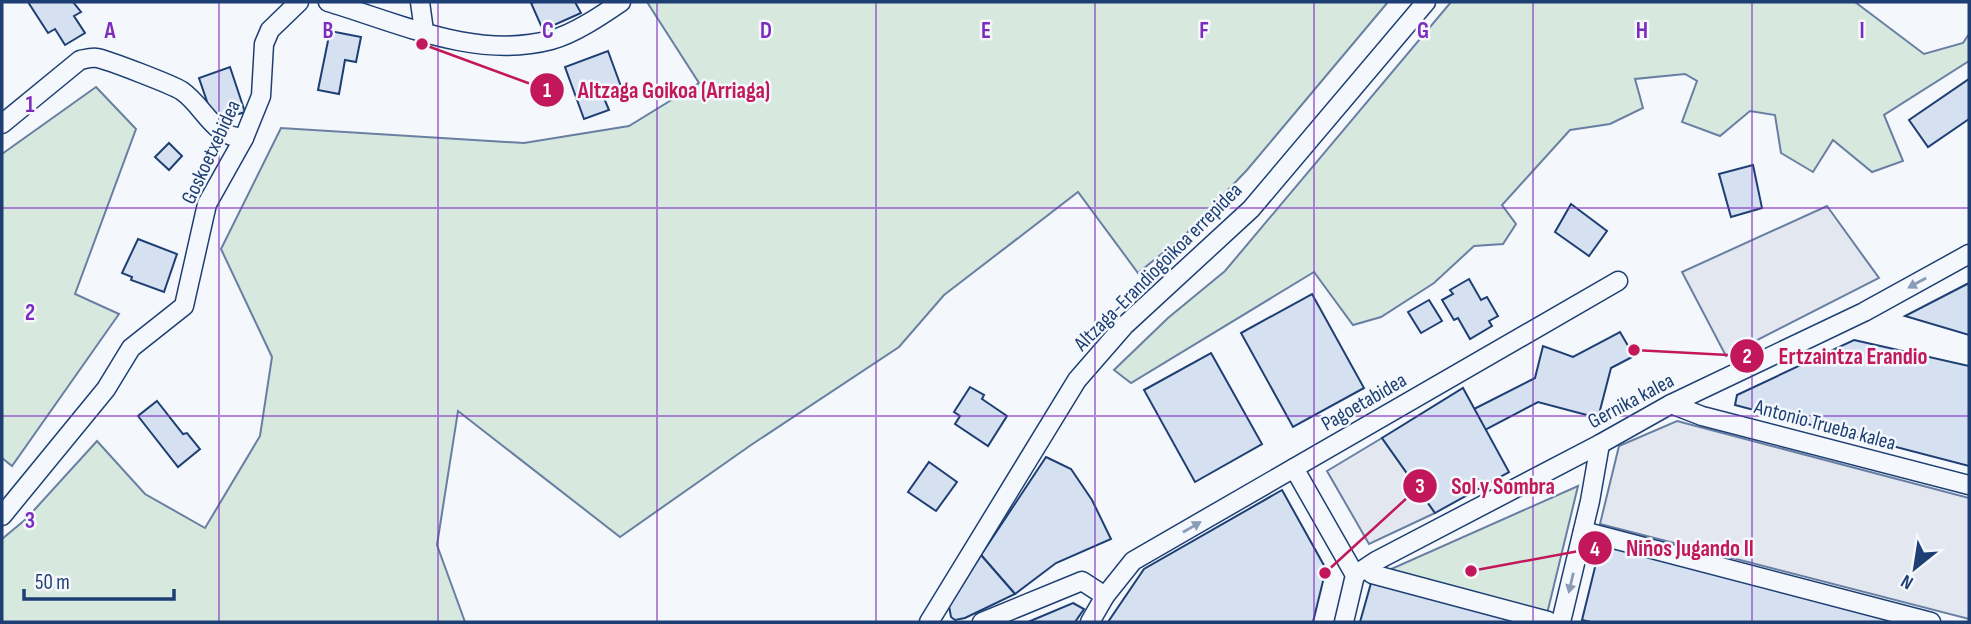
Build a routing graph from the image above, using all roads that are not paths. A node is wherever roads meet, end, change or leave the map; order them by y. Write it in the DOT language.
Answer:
graph roads {
  1 [pos="299,2"];
  2 [pos="328,2"];
  3 [pos="420,2"];
  4 [pos="621,2"];
  5 [pos="1426,2"];
  6 [pos="424,31"];
  7 [pos="2,124"];
  8 [pos="244,138"];
  9 [pos="1969,254"];
  10 [pos="1618,281"];
  11 [pos="1671,404"];
  12 [pos="1600,444"];
  13 [pos="1294,468"];
  14 [pos="1969,485"];
  15 [pos="2,516"];
  16 [pos="1583,531"];
  17 [pos="1364,574"];
  18 [pos="1105,596"];
  19 [pos="1561,621"];
  20 [pos="929,622"];
  21 [pos="982,622"];
  22 [pos="1090,622"];
  23 [pos="1344,622"];
  24 [pos="1931,622"];
  1 -- 8 [label="street, Goskoetxebidea"];
  2 -- 6 [label="street"];
  3 -- 6 [label="street"];
  4 -- 6 [label="street"];
  5 -- 20 [label="street, Altzaga-Erandiogoikoa errepidea"];
  7 -- 8 [label="street"];
  8 -- 15 [label="street, Goskoetxebidea"];
  9 -- 11 [label="street, Gernika kalea, one-way"];
  10 -- 13 [label="street, Pagoetabidea"];
  11 -- 12 [label="street, Gernika kalea"];
  11 -- 14 [label="street, Antonio Trueba kalea"];
  12 -- 16 [label="street"];
  12 -- 17 [label="street, Gernika kalea"];
  13 -- 17 [label="street"];
  18 -- 13 [label="street, Pagoetabidea, one-way"];
  16 -- 19 [label="street, one-way"];
  16 -- 24 [label="street"];
  17 -- 19 [label="street"];
  17 -- 23 [label="street"];
  18 -- 21 [label="street"];
  18 -- 22 [label="street"];
}
